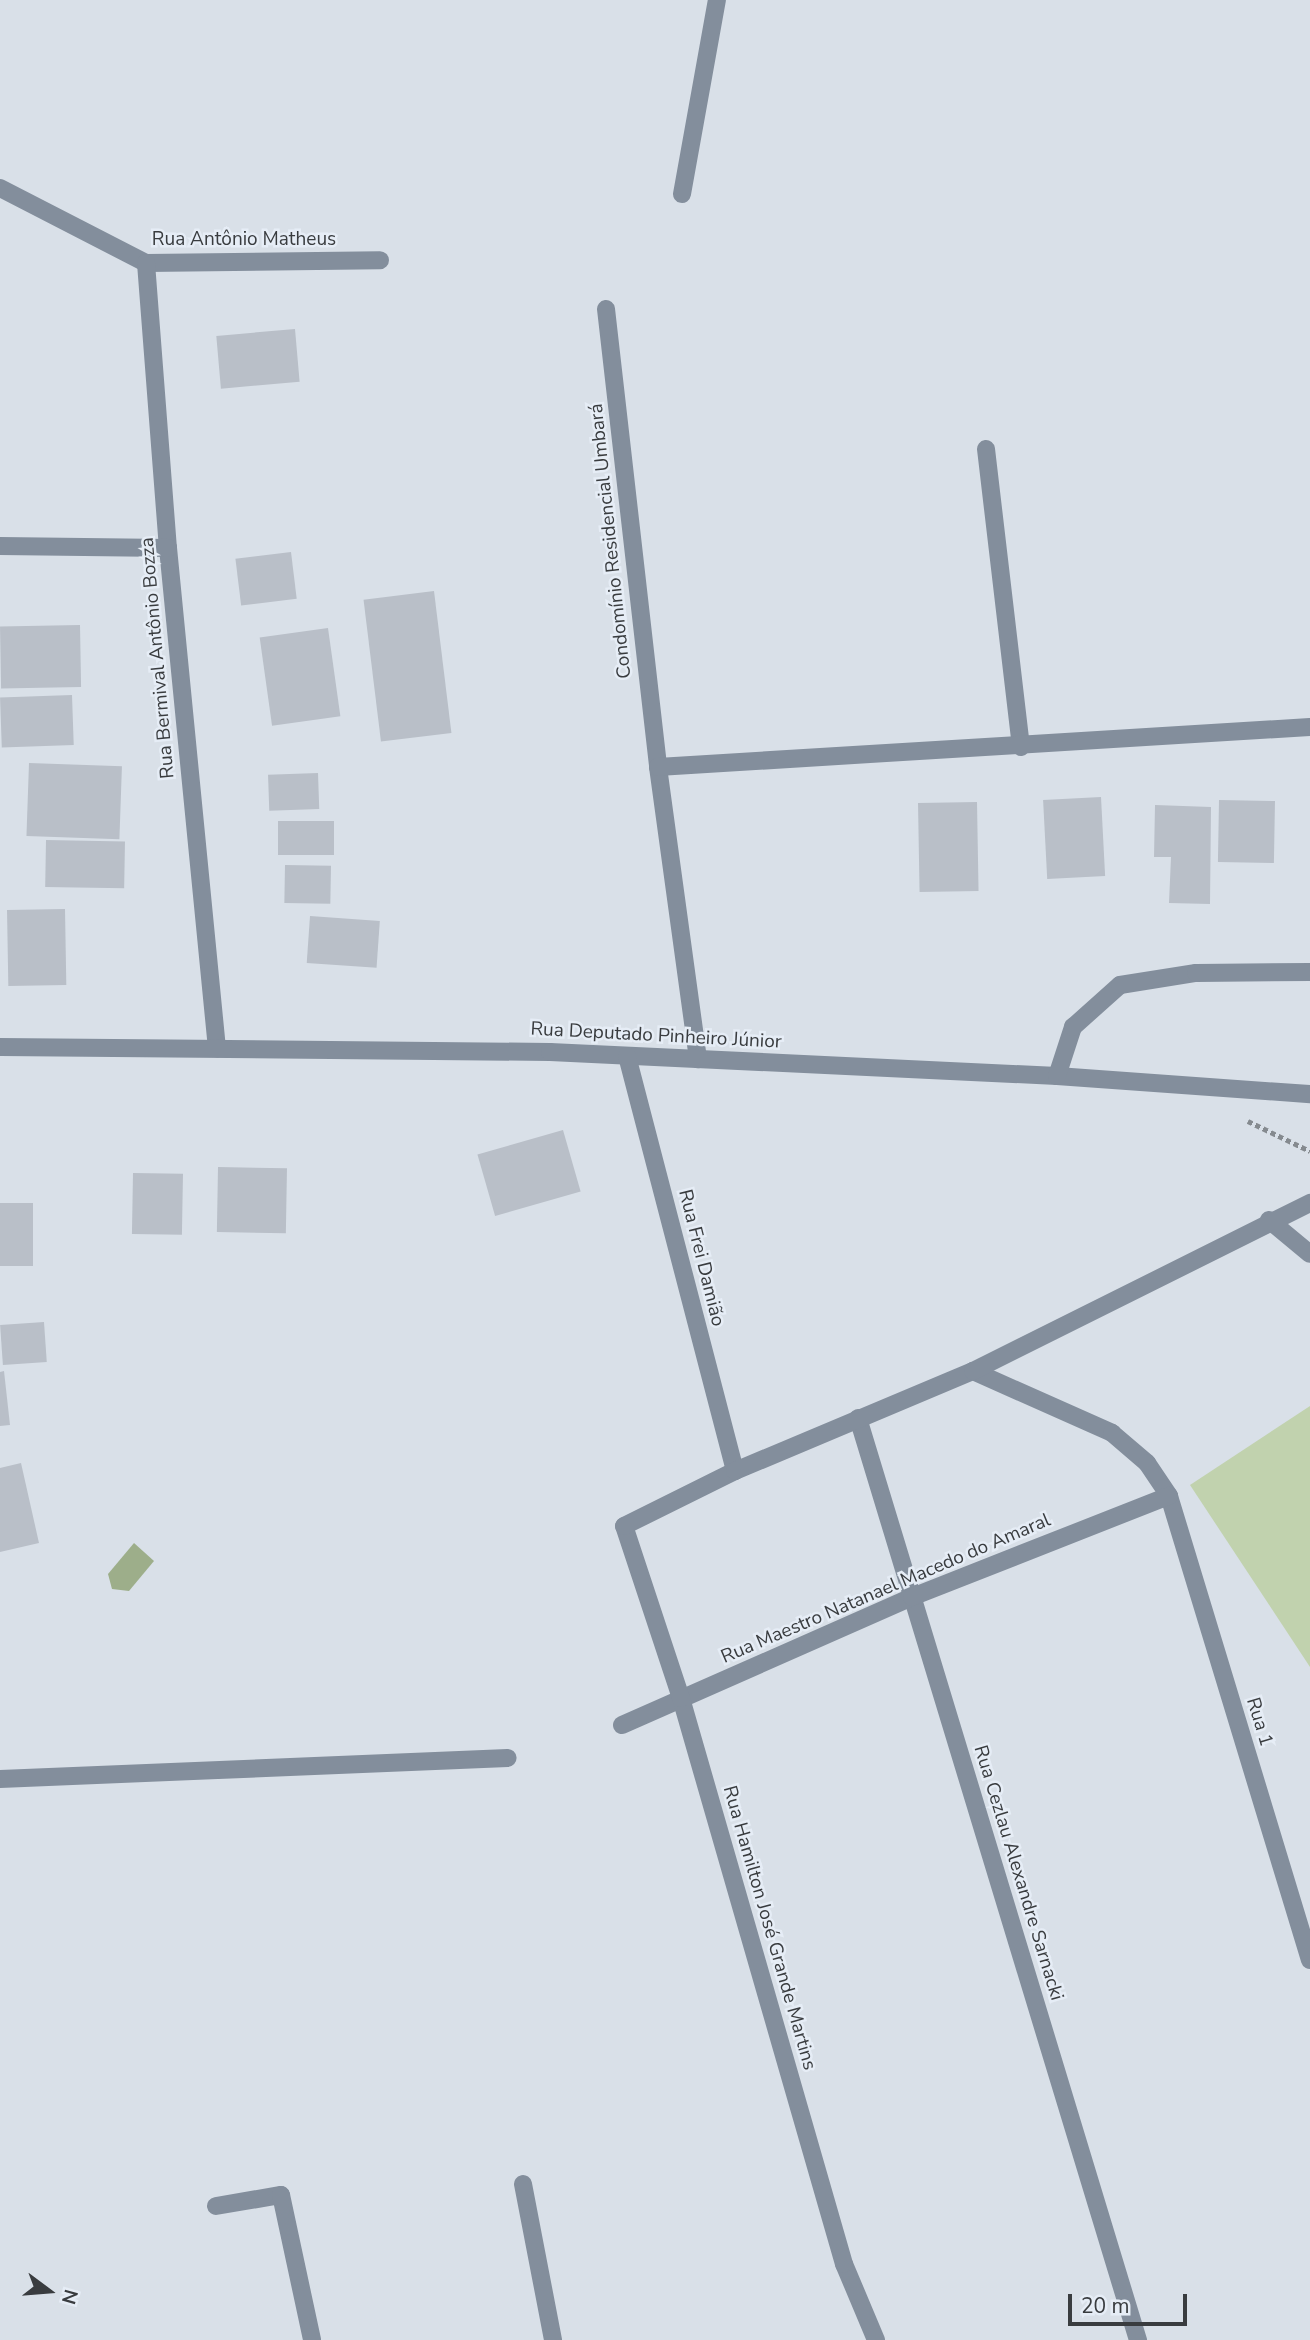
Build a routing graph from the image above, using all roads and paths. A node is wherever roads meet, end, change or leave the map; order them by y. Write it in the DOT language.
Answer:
graph roads {
  1 [pos="717,0"];
  2 [pos="0,188"];
  3 [pos="682,194"];
  4 [pos="380,260"];
  5 [pos="146,263"];
  6 [pos="606,309"];
  7 [pos="986,449"];
  8 [pos="0,546"];
  9 [pos="168,548"];
  10 [pos="1310,727"];
  11 [pos="1021,747"];
  12 [pos="658,767"];
  13 [pos="1310,972"];
  14 [pos="0,1047"];
  15 [pos="217,1049"];
  16 [pos="628,1056"];
  17 [pos="698,1059"];
  18 [pos="1057,1076"];
  19 [pos="1310,1094"];
  20 [pos="1310,1203"];
  21 [pos="1269,1220"];
  22 [pos="1310,1254"];
  23 [pos="973,1371"];
  24 [pos="858,1418"];
  25 [pos="735,1471"];
  26 [pos="1169,1496"];
  27 [pos="912,1597"];
  28 [pos="681,1699"];
  29 [pos="622,1725"];
  30 [pos="508,1758"];
  31 [pos="0,1779"];
  32 [pos="1310,1960"];
  33 [pos="523,2184"];
  34 [pos="216,2206"];
  35 [pos="312,2340"];
  36 [pos="553,2340"];
  37 [pos="876,2340"];
  38 [pos="1138,2340"];
  1 -- 3 [label="street"];
  2 -- 5 [label="street, Rua Antônio Matheus"];
  4 -- 5 [label="street, Rua Antônio Matheus"];
  5 -- 9 [label="street, Rua Bermival Antônio Bozza"];
  6 -- 12 [label="street, Condomínio Residencial Umbará"];
  7 -- 11 [label="street"];
  8 -- 9 [label="street"];
  9 -- 15 [label="street, Rua Bermival Antônio Bozza"];
  10 -- 11 [label="street"];
  11 -- 12 [label="street"];
  12 -- 17 [label="street, Condomínio Residencial Umbará"];
  13 -- 18 [label="street"];
  14 -- 15 [label="street, Rua Deputado Pinheiro Júnior"];
  15 -- 16 [label="street, Rua Deputado Pinheiro Júnior"];
  16 -- 17 [label="street, Rua Deputado Pinheiro Júnior"];
  16 -- 25 [label="street, Rua Frei Damião"];
  17 -- 18 [label="street, Rua Deputado Pinheiro Júnior"];
  18 -- 19 [label="street, Rua Deputado Pinheiro Júnior"];
  20 -- 21 [label="street"];
  21 -- 22 [label="street"];
  21 -- 23 [label="street"];
  23 -- 24 [label="street"];
  23 -- 26 [label="street, Rua 1"];
  24 -- 25 [label="street"];
  24 -- 27 [label="street, Rua Cezlau Alexandre Sarnacki"];
  25 -- 28 [label="street, Rua Hamilton José Grande Martins"];
  26 -- 27 [label="street, Rua Maestro Natanael Macedo do Amaral"];
  26 -- 32 [label="street, Rua 1"];
  27 -- 28 [label="street, Rua Maestro Natanael Macedo do Amaral"];
  27 -- 38 [label="street, Rua Cezlau Alexandre Sarnacki"];
  28 -- 29 [label="street, Rua Maestro Natanael Macedo do Amaral"];
  28 -- 37 [label="street, Rua Hamilton José Grande Martins"];
  30 -- 31 [label="street"];
  33 -- 36 [label="street"];
  34 -- 35 [label="street"];
}
